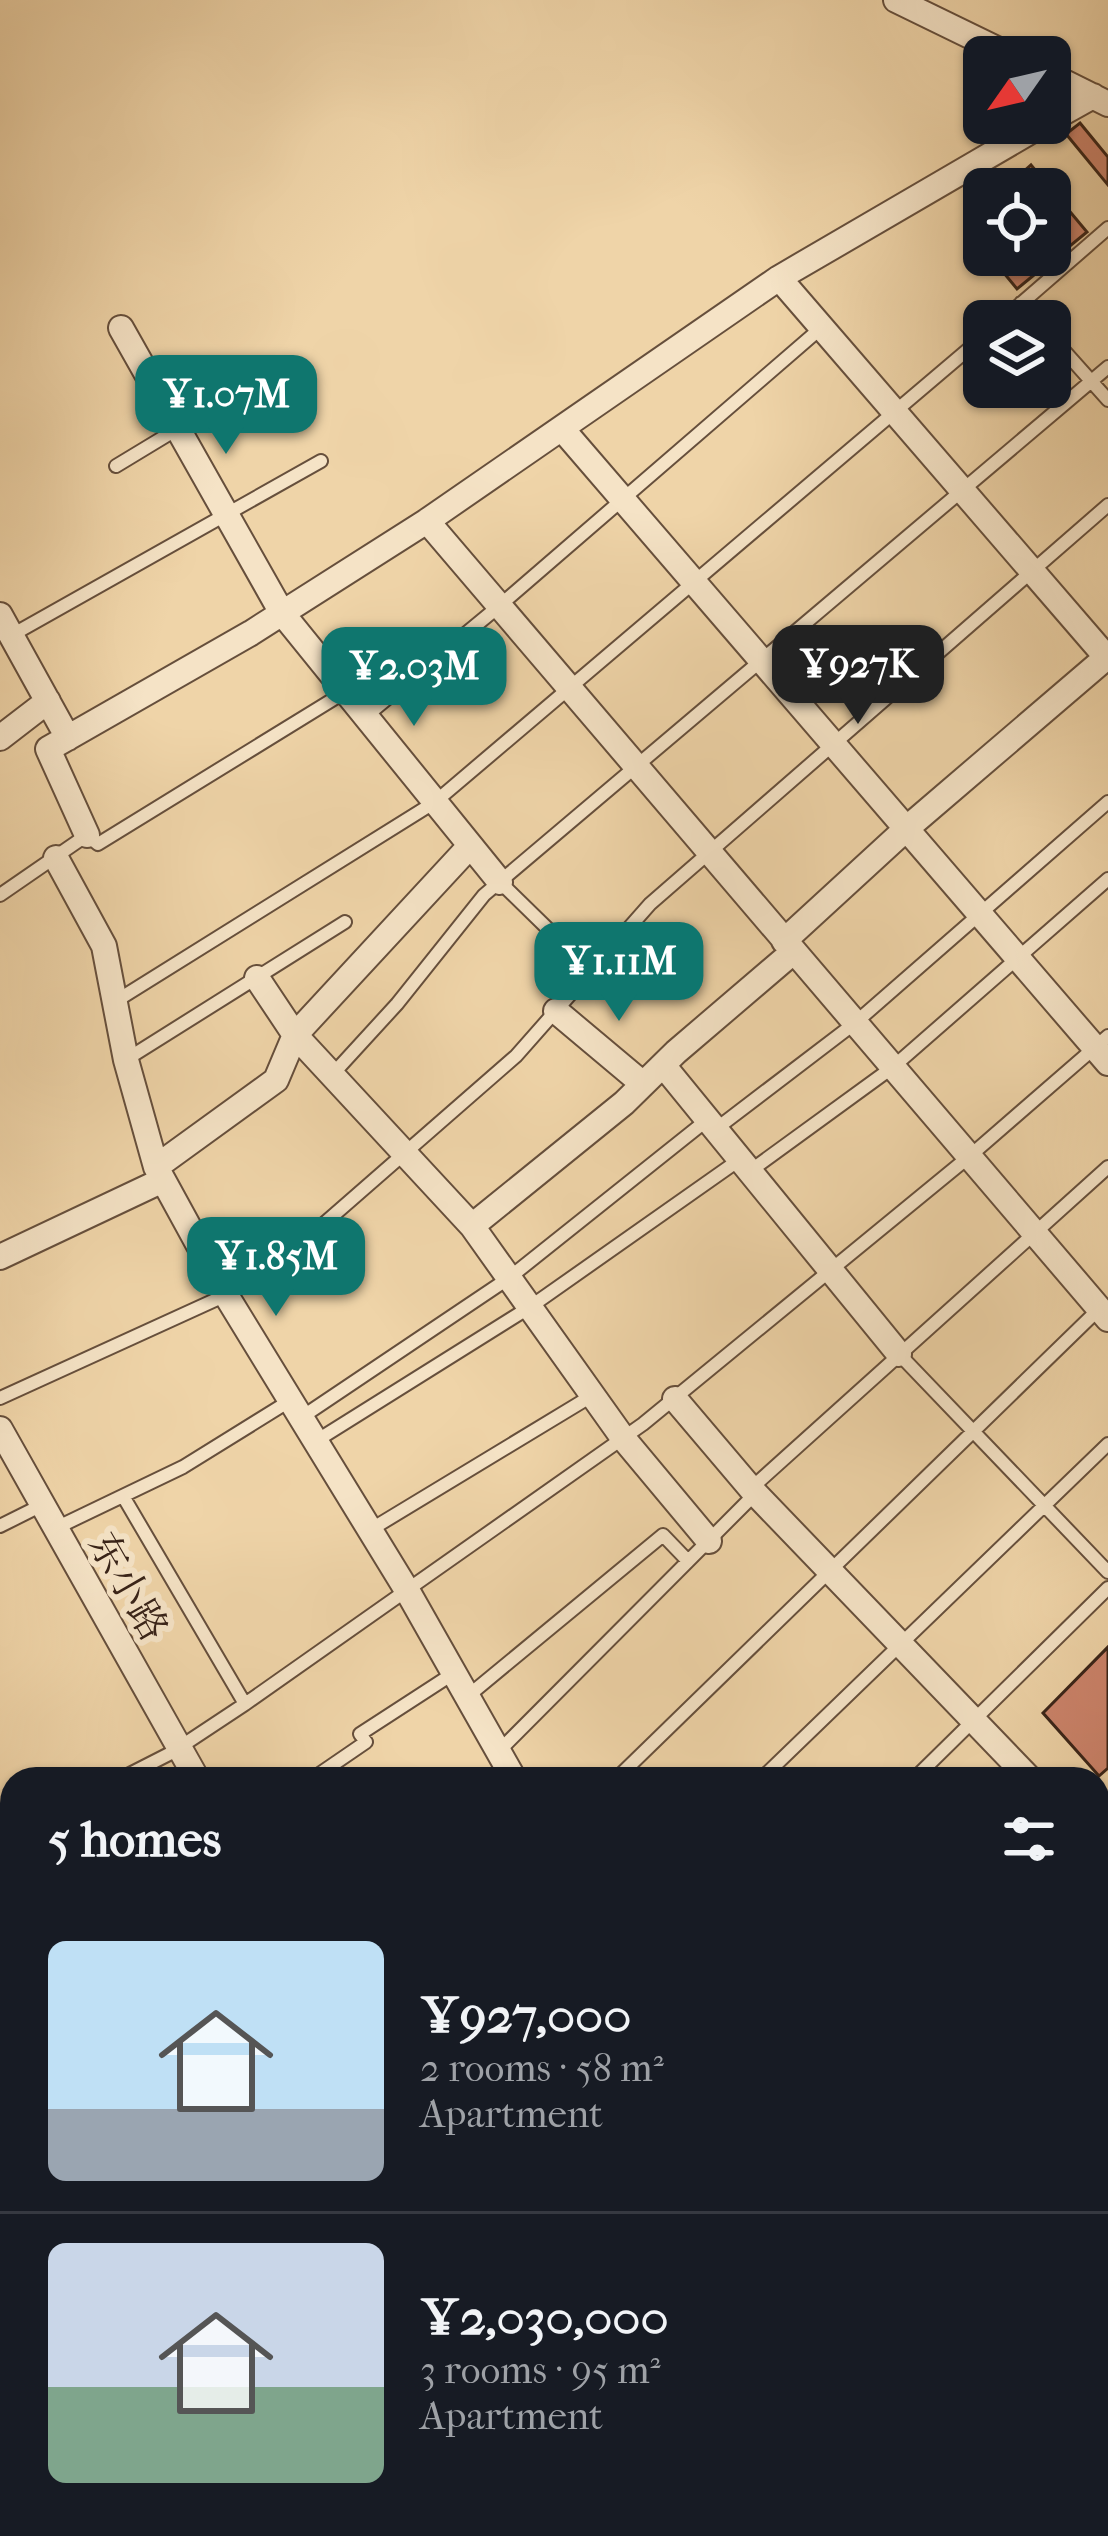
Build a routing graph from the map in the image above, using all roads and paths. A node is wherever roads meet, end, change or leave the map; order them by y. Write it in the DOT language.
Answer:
graph roads {
  1 [pos="896,0"];
  2 [pos="969,36"];
  3 [pos="1071,86"];
  4 [pos="1100,100"];
  5 [pos="1071,112"];
  6 [pos="1009,144"];
  7 [pos="1108,228"];
  8 [pos="778,278"];
  9 [pos="1025,300"];
  10 [pos="821,327"];
  11 [pos="121,328"];
  12 [pos="963,354"];
  13 [pos="1071,359"];
  14 [pos="1108,367"];
  15 [pos="268,374"];
  16 [pos="1091,381"];
  17 [pos="1108,400"];
  18 [pos="895,412"];
  19 [pos="176,430"];
  20 [pos="563,430"];
  21 [pos="321,461"];
  22 [pos="116,466"];
  23 [pos="962,491"];
  24 [pos="622,499"];
  25 [pos="1108,505"];
  26 [pos="225,515"];
  27 [pos="427,521"];
  28 [pos="1032,571"];
  29 [pos="693,581"];
  30 [pos="498,607"];
  31 [pos="282,613"];
  32 [pos="6,625"];
  33 [pos="1108,657"];
  34 [pos="763,662"];
  35 [pos="568,688"];
  36 [pos="345,692"];
  37 [pos="48,701"];
  38 [pos="365,716"];
  39 [pos="0,738"];
  40 [pos="68,738"];
  41 [pos="832,742"];
  42 [pos="637,769"];
  43 [pos="435,802"];
  44 [pos="1108,802"];
  45 [pos="906,829"];
  46 [pos="87,835"];
  47 [pos="470,846"];
  48 [pos="708,853"];
  49 [pos="56,858"];
  50 [pos="1108,879"];
  51 [pos="500,882"];
  52 [pos="0,895"];
  53 [pos="980,914"];
  54 [pos="345,922"];
  55 [pos="788,947"];
  56 [pos="1018,958"];
  57 [pos="591,971"];
  58 [pos="256,978"];
  59 [pos="115,1002"];
  60 [pos="556,1011"];
  61 [pos="855,1023"];
  62 [pos="295,1035"];
  63 [pos="1104,1049"];
  64 [pos="125,1060"];
  65 [pos="663,1065"];
  66 [pos="893,1067"];
  67 [pos="332,1075"];
  68 [pos="643,1084"];
  69 [pos="711,1125"];
  70 [pos="407,1154"];
  71 [pos="971,1156"];
  72 [pos="744,1166"];
  73 [pos="1108,1167"];
  74 [pos="160,1173"];
  75 [pos="472,1226"];
  76 [pos="1035,1232"];
  77 [pos="0,1257"];
  78 [pos="830,1273"];
  79 [pos="508,1278"];
  80 [pos="226,1295"];
  81 [pos="530,1307"];
  82 [pos="1105,1310"];
  83 [pos="899,1354"];
  84 [pos="593,1395"];
  85 [pos="0,1398"];
  86 [pos="675,1399"];
  87 [pos="296,1409"];
  88 [pos="0,1429"];
  89 [pos="974,1432"];
  90 [pos="623,1438"];
  91 [pos="316,1441"];
  92 [pos="1108,1444"];
  93 [pos="0,1445"];
  94 [pos="753,1491"];
  95 [pos="123,1496"];
  96 [pos="1044,1506"];
  97 [pos="44,1519"];
  98 [pos="0,1526"];
  99 [pos="370,1530"];
  100 [pos="709,1541"];
  101 [pos="688,1561"];
  102 [pos="830,1571"];
  103 [pos="1108,1572"];
  104 [pos="1108,1588"];
  105 [pos="408,1592"];
  106 [pos="900,1645"];
  107 [pos="454,1673"];
  108 [pos="467,1697"];
  109 [pos="245,1704"];
  110 [pos="974,1722"];
  111 [pos="175,1750"];
  112 [pos="498,1752"];
  113 [pos="143,1767"];
  114 [pos="181,1767"];
  115 [pos="187,1767"];
  116 [pos="330,1767"];
  117 [pos="507,1767"];
  118 [pos="628,1767"];
  119 [pos="773,1767"];
  120 [pos="927,1767"];
  121 [pos="1018,1767"];
  1 -- 2 [label="street"];
  3 -- 4 [label="street"];
  4 -- 5 [label="street"];
  6 -- 8 [label="street"];
  7 -- 9 [label="lane"];
  8 -- 10 [label="street"];
  8 -- 20 [label="street"];
  10 -- 18 [label="street"];
  10 -- 24 [label="lane"];
  11 -- 19 [label="street"];
  12 -- 18 [label="lane"];
  13 -- 16 [label="lane"];
  14 -- 16 [label="lane"];
  15 -- 19 [label="lane"];
  16 -- 17 [label="lane"];
  16 -- 23 [label="lane"];
  18 -- 23 [label="street"];
  18 -- 29 [label="lane"];
  19 -- 22 [label="lane"];
  19 -- 26 [label="street"];
  20 -- 24 [label="street"];
  20 -- 27 [label="street"];
  21 -- 26 [label="lane"];
  23 -- 28 [label="street"];
  23 -- 34 [label="lane"];
  24 -- 29 [label="street"];
  24 -- 30 [label="lane"];
  25 -- 28 [label="lane"];
  26 -- 31 [label="street"];
  26 -- 32 [label="lane"];
  27 -- 30 [label="street"];
  27 -- 31 [label="street"];
  28 -- 33 [label="street"];
  28 -- 41 [label="lane"];
  29 -- 34 [label="street"];
  29 -- 35 [label="lane"];
  30 -- 35 [label="street"];
  30 -- 38 [label="lane"];
  31 -- 36 [label="street"];
  31 -- 40 [label="street"];
  32 -- 37 [label="street"];
  33 -- 45 [label="street"];
  34 -- 41 [label="street"];
  34 -- 42 [label="lane"];
  35 -- 42 [label="street"];
  35 -- 43 [label="lane"];
  36 -- 38 [label="street"];
  36 -- 46 [label="lane"];
  37 -- 39 [label="street"];
  37 -- 40 [label="street"];
  38 -- 43 [label="street"];
  40 -- 46 [label="street"];
  41 -- 45 [label="street"];
  41 -- 48 [label="lane"];
  42 -- 48 [label="street"];
  42 -- 51 [label="lane"];
  43 -- 47 [label="street"];
  43 -- 59 [label="lane"];
  44 -- 53 [label="lane"];
  45 -- 53 [label="street"];
  45 -- 55 [label="street"];
  46 -- 49 [label="lane"];
  47 -- 51 [label="street"];
  47 -- 62 [label="street"];
  48 -- 55 [label="street"];
  48 -- 57 [label="lane"];
  49 -- 52 [label="lane"];
  49 -- 59 [label="street"];
  50 -- 56 [label="lane"];
  51 -- 57 [label="lane"];
  51 -- 67 [label="lane"];
  53 -- 56 [label="street"];
  53 -- 61 [label="lane"];
  54 -- 58 [label="lane"];
  55 -- 61 [label="street"];
  55 -- 65 [label="street"];
  56 -- 63 [label="street"];
  56 -- 66 [label="lane"];
  57 -- 60 [label="lane"];
  58 -- 62 [label="street"];
  58 -- 64 [label="lane"];
  59 -- 64 [label="street"];
  60 -- 68 [label="street"];
  60 -- 70 [label="lane"];
  61 -- 66 [label="street"];
  61 -- 69 [label="lane"];
  62 -- 67 [label="street"];
  62 -- 74 [label="street"];
  63 -- 71 [label="lane"];
  64 -- 74 [label="street"];
  65 -- 68 [label="street"];
  65 -- 69 [label="street"];
  66 -- 71 [label="street"];
  66 -- 72 [label="lane"];
  67 -- 70 [label="street"];
  68 -- 75 [label="street"];
  69 -- 72 [label="street"];
  69 -- 79 [label="lane"];
  70 -- 75 [label="street"];
  70 -- 80 [label="lane"];
  71 -- 76 [label="street"];
  71 -- 78 [label="lane"];
  72 -- 78 [label="street"];
  72 -- 81 [label="lane"];
  73 -- 76 [label="lane"];
  74 -- 77 [label="street"];
  74 -- 80 [label="street"];
  75 -- 79 [label="street"];
  76 -- 82 [label="street"];
  76 -- 83 [label="lane"];
  78 -- 83 [label="street"];
  78 -- 86 [label="lane"];
  79 -- 81 [label="street"];
  79 -- 87 [label="lane"];
  80 -- 85 [label="lane"];
  80 -- 87 [label="street"];
  81 -- 84 [label="street"];
  81 -- 91 [label="lane"];
  82 -- 89 [label="lane"];
  83 -- 89 [label="lane"];
  83 -- 94 [label="lane"];
  84 -- 90 [label="street"];
  84 -- 99 [label="lane"];
  86 -- 90 [label="lane"];
  86 -- 94 [label="street"];
  87 -- 91 [label="street"];
  87 -- 95 [label="lane"];
  88 -- 97 [label="street, 东小路"];
  89 -- 96 [label="lane"];
  89 -- 102 [label="lane"];
  90 -- 100 [label="street"];
  90 -- 105 [label="lane"];
  91 -- 99 [label="street"];
  92 -- 96 [label="lane"];
  93 -- 97 [label="street, 东小路"];
  94 -- 100 [label="lane"];
  94 -- 102 [label="street"];
  95 -- 97 [label="lane"];
  95 -- 109 [label="lane"];
  96 -- 103 [label="lane"];
  96 -- 106 [label="lane"];
  97 -- 98 [label="lane"];
  97 -- 111 [label="street, 东小路"];
  99 -- 105 [label="street"];
  100 -- 101 [label="lane"];
  101 -- 108 [label="lane"];
  101 -- 112 [label="lane"];
  102 -- 106 [label="street"];
  102 -- 118 [label="lane"];
  104 -- 110 [label="lane"];
  105 -- 107 [label="street"];
  105 -- 109 [label="lane"];
  106 -- 110 [label="street"];
  106 -- 119 [label="lane"];
  107 -- 108 [label="street"];
  107 -- 116 [label="lane"];
  108 -- 112 [label="street"];
  109 -- 111 [label="lane"];
  110 -- 120 [label="lane"];
  110 -- 121 [label="street"];
  111 -- 113 [label="lane"];
  111 -- 114 [label="street, 东小路"];
  111 -- 115 [label="street, 东小路"];
  112 -- 117 [label="street"];
}
